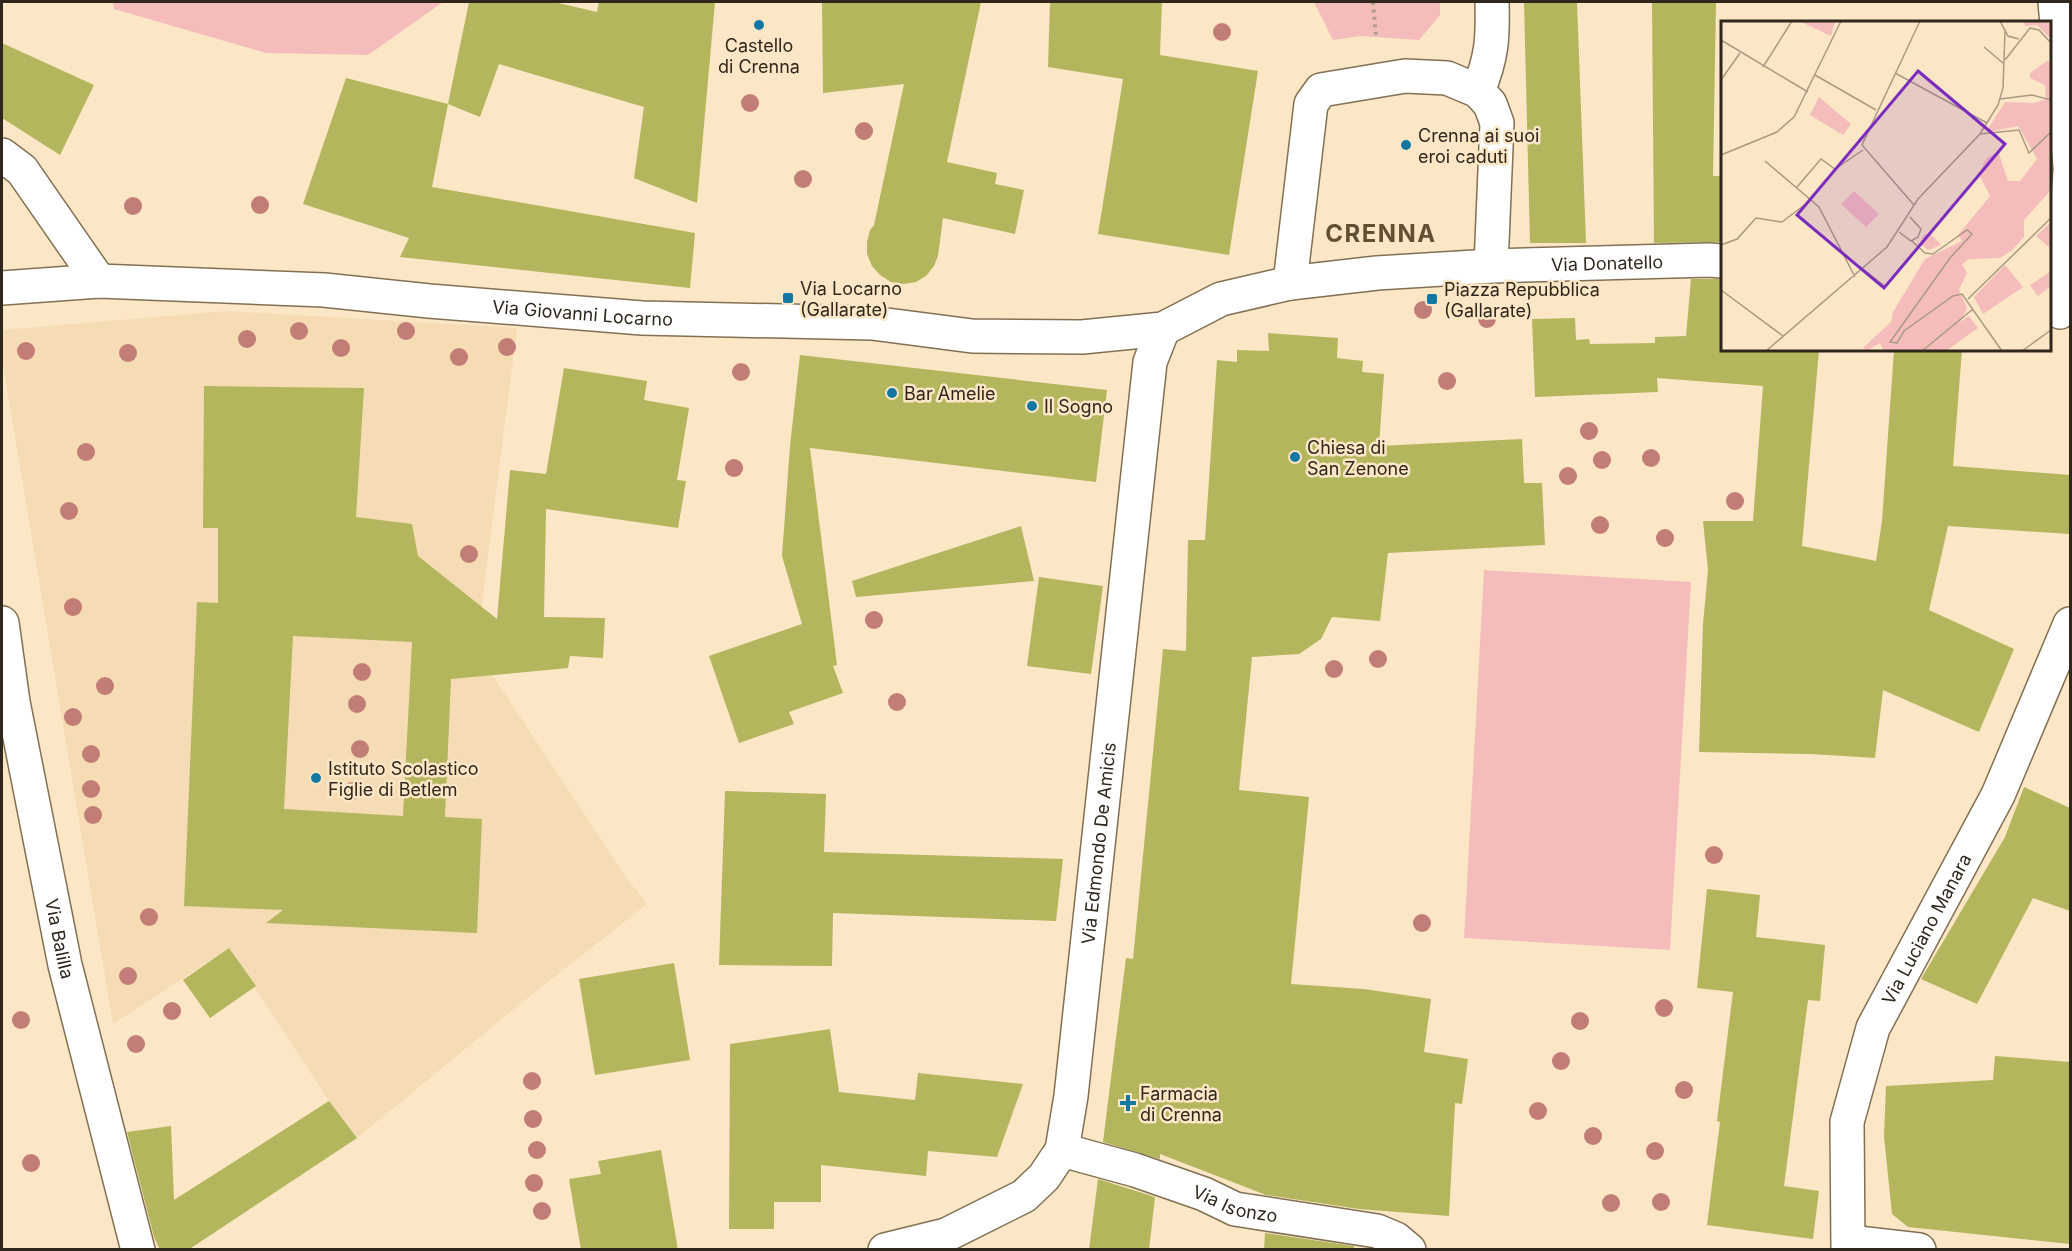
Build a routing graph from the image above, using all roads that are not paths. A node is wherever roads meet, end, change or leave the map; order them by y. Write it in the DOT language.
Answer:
graph roads {
  1 [pos="1492,2"];
  2 [pos="2055,2"];
  3 [pos="1478,91"];
  4 [pos="2,155"];
  5 [pos="2070,166"];
  6 [pos="2070,172"];
  7 [pos="1721,261"];
  8 [pos="1491,266"];
  9 [pos="99,281"];
  10 [pos="1290,283"];
  11 [pos="2,288"];
  12 [pos="2060,312"];
  13 [pos="1163,329"];
  14 [pos="2,623"];
  15 [pos="2070,624"];
  16 [pos="1062,1150"];
  17 [pos="1849,1246"];
  18 [pos="138,1250"];
  19 [pos="885,1250"];
  20 [pos="1409,1250"];
  21 [pos="1918,1250"];
  1 -- 3 [label="street"];
  2 -- 5 [label="street"];
  3 -- 8 [label="street"];
  3 -- 10 [label="street"];
  4 -- 9 [label="street"];
  6 -- 12 [label="street"];
  7 -- 8 [label="street, Via Donatello"];
  8 -- 10 [label="street, Via Donatello"];
  9 -- 11 [label="street, Via Giovanni Locarno"];
  9 -- 13 [label="street, Via Giovanni Locarno"];
  10 -- 13 [label="street, Via Donatello"];
  13 -- 16 [label="street, Via Edmondo De Amicis"];
  14 -- 18 [label="street, Via Balilla"];
  15 -- 17 [label="street, Via Luciano Manara"];
  16 -- 19 [label="street, Via Edmondo De Amicis"];
  16 -- 20 [label="street, Via Isonzo"];
  17 -- 21 [label="street"];
}
